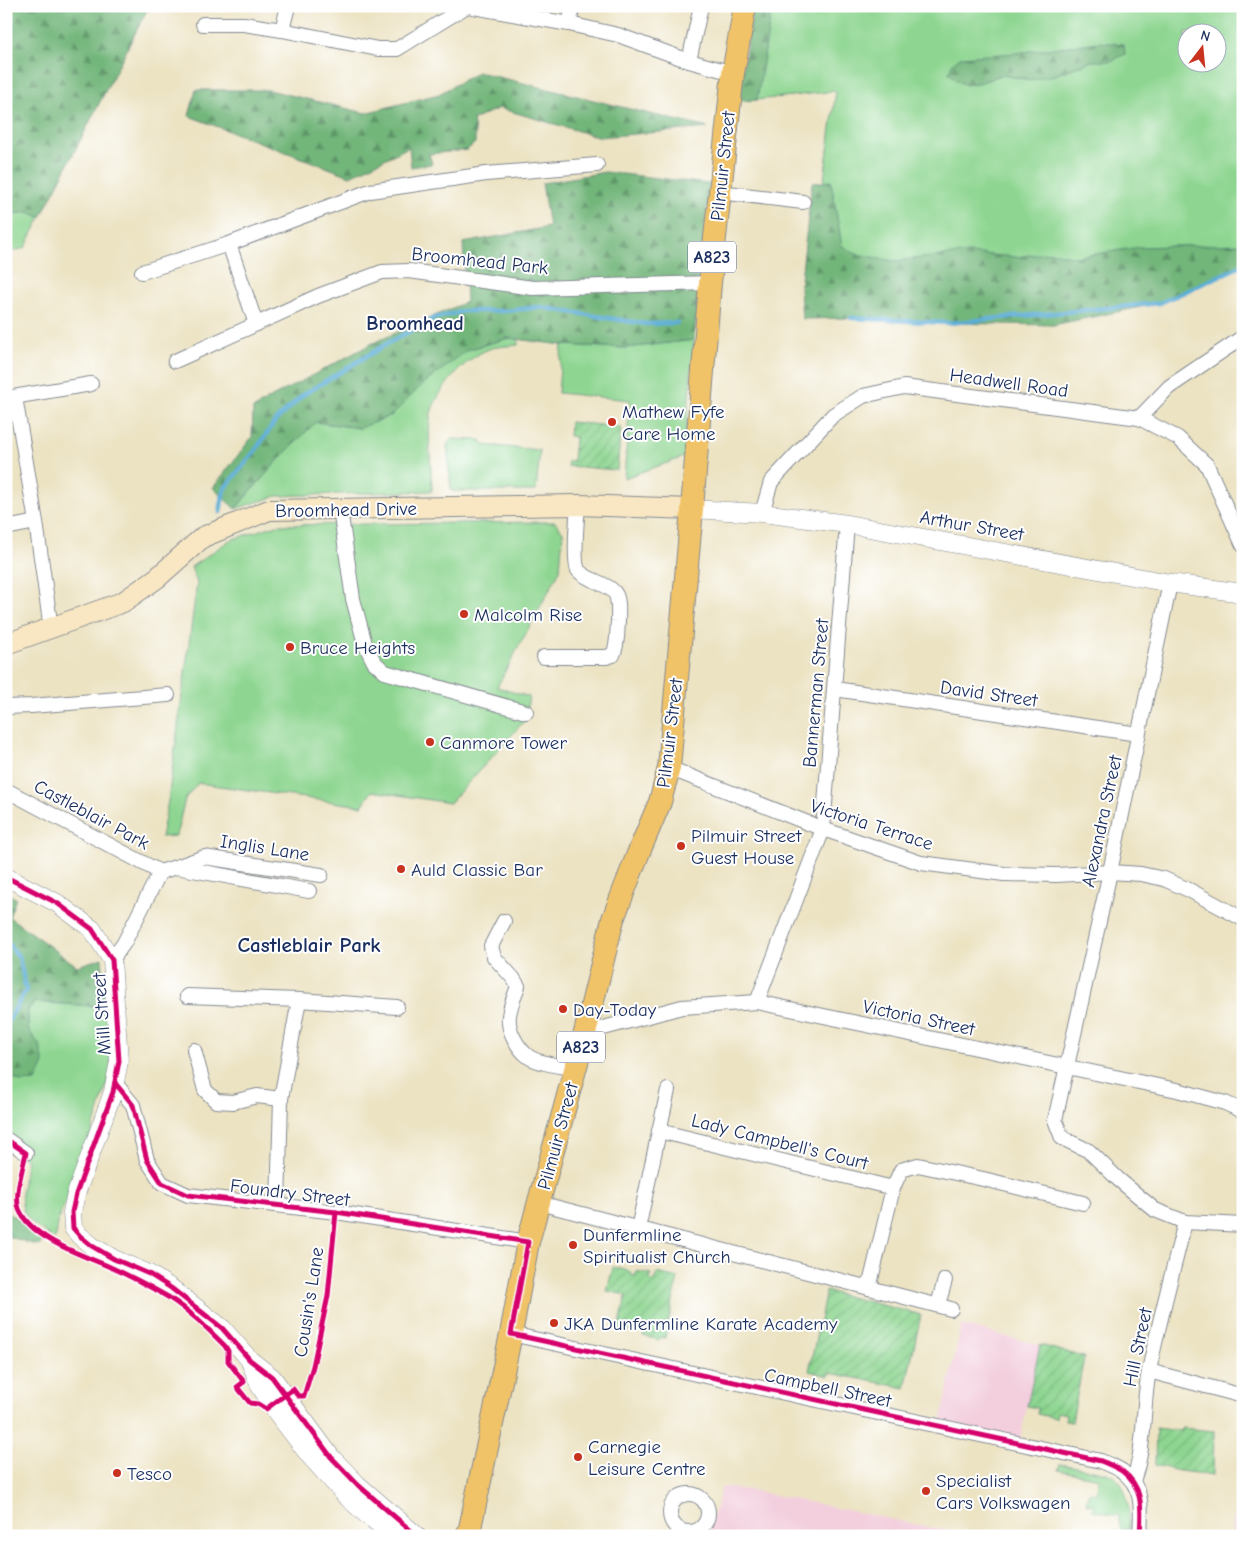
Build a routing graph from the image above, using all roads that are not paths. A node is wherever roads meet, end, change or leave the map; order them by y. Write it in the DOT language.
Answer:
graph roads {
  1 [pos="288,6"];
  2 [pos="468,6"];
  3 [pos="573,6"];
  4 [pos="700,6"];
  5 [pos="745,6"];
  6 [pos="204,24"];
  7 [pos="569,24"];
  8 [pos="282,30"];
  9 [pos="689,61"];
  10 [pos="733,73"];
  11 [pos="597,165"];
  12 [pos="719,192"];
  13 [pos="803,202"];
  14 [pos="229,244"];
  15 [pos="142,272"];
  16 [pos="710,283"];
  17 [pos="256,324"];
  18 [pos="1243,337"];
  19 [pos="175,360"];
  20 [pos="91,384"];
  21 [pos="11,397"];
  22 [pos="1140,418"];
  23 [pos="578,504"];
  24 [pos="340,509"];
  25 [pos="692,510"];
  26 [pos="762,513"];
  27 [pos="36,522"];
  28 [pos="847,524"];
  29 [pos="6,528"];
  30 [pos="1243,545"];
  31 [pos="1170,583"];
  32 [pos="1243,588"];
  33 [pos="1242,593"];
  34 [pos="51,628"];
  35 [pos="6,644"];
  36 [pos="544,657"];
  37 [pos="835,690"];
  38 [pos="168,696"];
  39 [pos="6,707"];
  40 [pos="526,712"];
  41 [pos="1138,734"];
  42 [pos="669,768"];
  43 [pos="6,790"];
  44 [pos="823,829"];
  45 [pos="176,867"];
  46 [pos="160,872"];
  47 [pos="1110,872"];
  48 [pos="321,875"];
  49 [pos="6,878"];
  50 [pos="309,890"];
  51 [pos="1243,919"];
  52 [pos="504,921"];
  53 [pos="112,960"];
  54 [pos="187,996"];
  55 [pos="299,1000"];
  56 [pos="757,1002"];
  57 [pos="397,1007"];
  58 [pos="585,1033"];
  59 [pos="194,1050"];
  60 [pos="1067,1067"];
  61 [pos="575,1069"];
  62 [pos="116,1083"];
  63 [pos="668,1090"];
  64 [pos="280,1099"];
  65 [pos="1243,1111"];
  66 [pos="659,1131"];
  67 [pos="6,1139"];
  68 [pos="26,1153"];
  69 [pos="893,1188"];
  70 [pos="539,1203"];
  71 [pos="1083,1204"];
  72 [pos="278,1205"];
  73 [pos="1185,1222"];
  74 [pos="1243,1225"];
  75 [pos="638,1229"];
  76 [pos="528,1242"];
  77 [pos="945,1280"];
  78 [pos="869,1288"];
  79 [pos="511,1334"];
  80 [pos="250,1360"];
  81 [pos="1149,1371"];
  82 [pos="1243,1396"];
  83 [pos="1133,1481"];
  84 [pos="469,1533"];
  85 [pos="394,1536"];
  86 [pos="417,1536"];
  87 [pos="1140,1536"];
  1 -- 8 [label="street"];
  2 -- 7 [label="street"];
  2 -- 8 [label="street"];
  3 -- 7 [label="street"];
  4 -- 9 [label="street"];
  5 -- 10 [label="main road, Pilmuir Street / A823"];
  6 -- 8 [label="street"];
  7 -- 9 [label="street"];
  9 -- 10 [label="street"];
  10 -- 12 [label="main road, Pilmuir Street / A823"];
  11 -- 14 [label="street"];
  12 -- 13 [label="street"];
  12 -- 16 [label="main road, Pilmuir Street / A823"];
  14 -- 15 [label="street"];
  14 -- 17 [label="street"];
  16 -- 17 [label="street, Broomhead Park"];
  16 -- 25 [label="main road, Pilmuir Street / A823"];
  17 -- 19 [label="street, Broomhead Park"];
  18 -- 22 [label="street"];
  20 -- 21 [label="street"];
  21 -- 27 [label="street"];
  22 -- 26 [label="street, Headwell Road"];
  22 -- 30 [label="street, Headwell Road"];
  23 -- 24 [label="main road, Broomhead Drive"];
  23 -- 25 [label="main road, Broomhead Drive"];
  23 -- 36 [label="street"];
  24 -- 34 [label="main road, Broomhead Drive"];
  24 -- 40 [label="street"];
  25 -- 26 [label="street, Arthur Street"];
  25 -- 42 [label="main road, Pilmuir Street / A823"];
  26 -- 28 [label="street, Arthur Street"];
  27 -- 29 [label="street"];
  27 -- 34 [label="street"];
  28 -- 31 [label="street, Arthur Street"];
  28 -- 37 [label="street, Bannerman Street"];
  31 -- 33 [label="street, Arthur Street"];
  31 -- 41 [label="street, Alexandra Street"];
  32 -- 33 [label="street"];
  34 -- 35 [label="main road, Broomhead Drive"];
  37 -- 41 [label="street, David Street"];
  37 -- 44 [label="street, Bannerman Street"];
  38 -- 39 [label="street"];
  41 -- 47 [label="street, Alexandra Street"];
  42 -- 44 [label="street, Victoria Terrace"];
  42 -- 58 [label="main road, Pilmuir Street / A823"];
  43 -- 46 [label="street, Castleblair Park"];
  44 -- 47 [label="street, Victoria Terrace"];
  44 -- 56 [label="street, Bannerman Street"];
  45 -- 46 [label="street, Inglis Lane"];
  45 -- 48 [label="street, Inglis Lane"];
  45 -- 50 [label="street"];
  46 -- 53 [label="street"];
  47 -- 51 [label="street, Victoria Terrace"];
  47 -- 60 [label="street, Alexandra Street"];
  49 -- 53 [label="street, Mill Street"];
  52 -- 61 [label="street"];
  53 -- 62 [label="street, Mill Street"];
  54 -- 55 [label="street"];
  55 -- 57 [label="street"];
  55 -- 64 [label="street"];
  56 -- 58 [label="street, Victoria Street"];
  56 -- 60 [label="street, Victoria Street"];
  58 -- 61 [label="main road, Pilmuir Street / A823"];
  59 -- 64 [label="street"];
  60 -- 65 [label="street, Victoria Street"];
  60 -- 73 [label="street, Alexandra Street"];
  61 -- 70 [label="main road, Pilmuir Street / A823"];
  62 -- 72 [label="street, Foundry Street"];
  62 -- 80 [label="street, Mill Street"];
  63 -- 66 [label="street"];
  64 -- 72 [label="street"];
  66 -- 69 [label="street, Lady Campbell's Court"];
  66 -- 75 [label="street"];
  67 -- 68 [label="street"];
  69 -- 71 [label="street"];
  69 -- 78 [label="street"];
  70 -- 75 [label="street"];
  70 -- 76 [label="main road, Pilmuir Street / A823"];
  72 -- 76 [label="street, Foundry Street"];
  73 -- 74 [label="street, Alexandra Street"];
  73 -- 81 [label="street, Hill Street"];
  75 -- 78 [label="street"];
  76 -- 79 [label="main road, Pilmuir Street / A823"];
  77 -- 78 [label="street"];
  79 -- 83 [label="street, Campbell Street"];
  79 -- 84 [label="main road, Pilmuir Street / A823"];
  80 -- 85 [label="street"];
  80 -- 86 [label="street"];
  81 -- 82 [label="street"];
  81 -- 83 [label="street, Hill Street"];
  83 -- 87 [label="street"];
}
